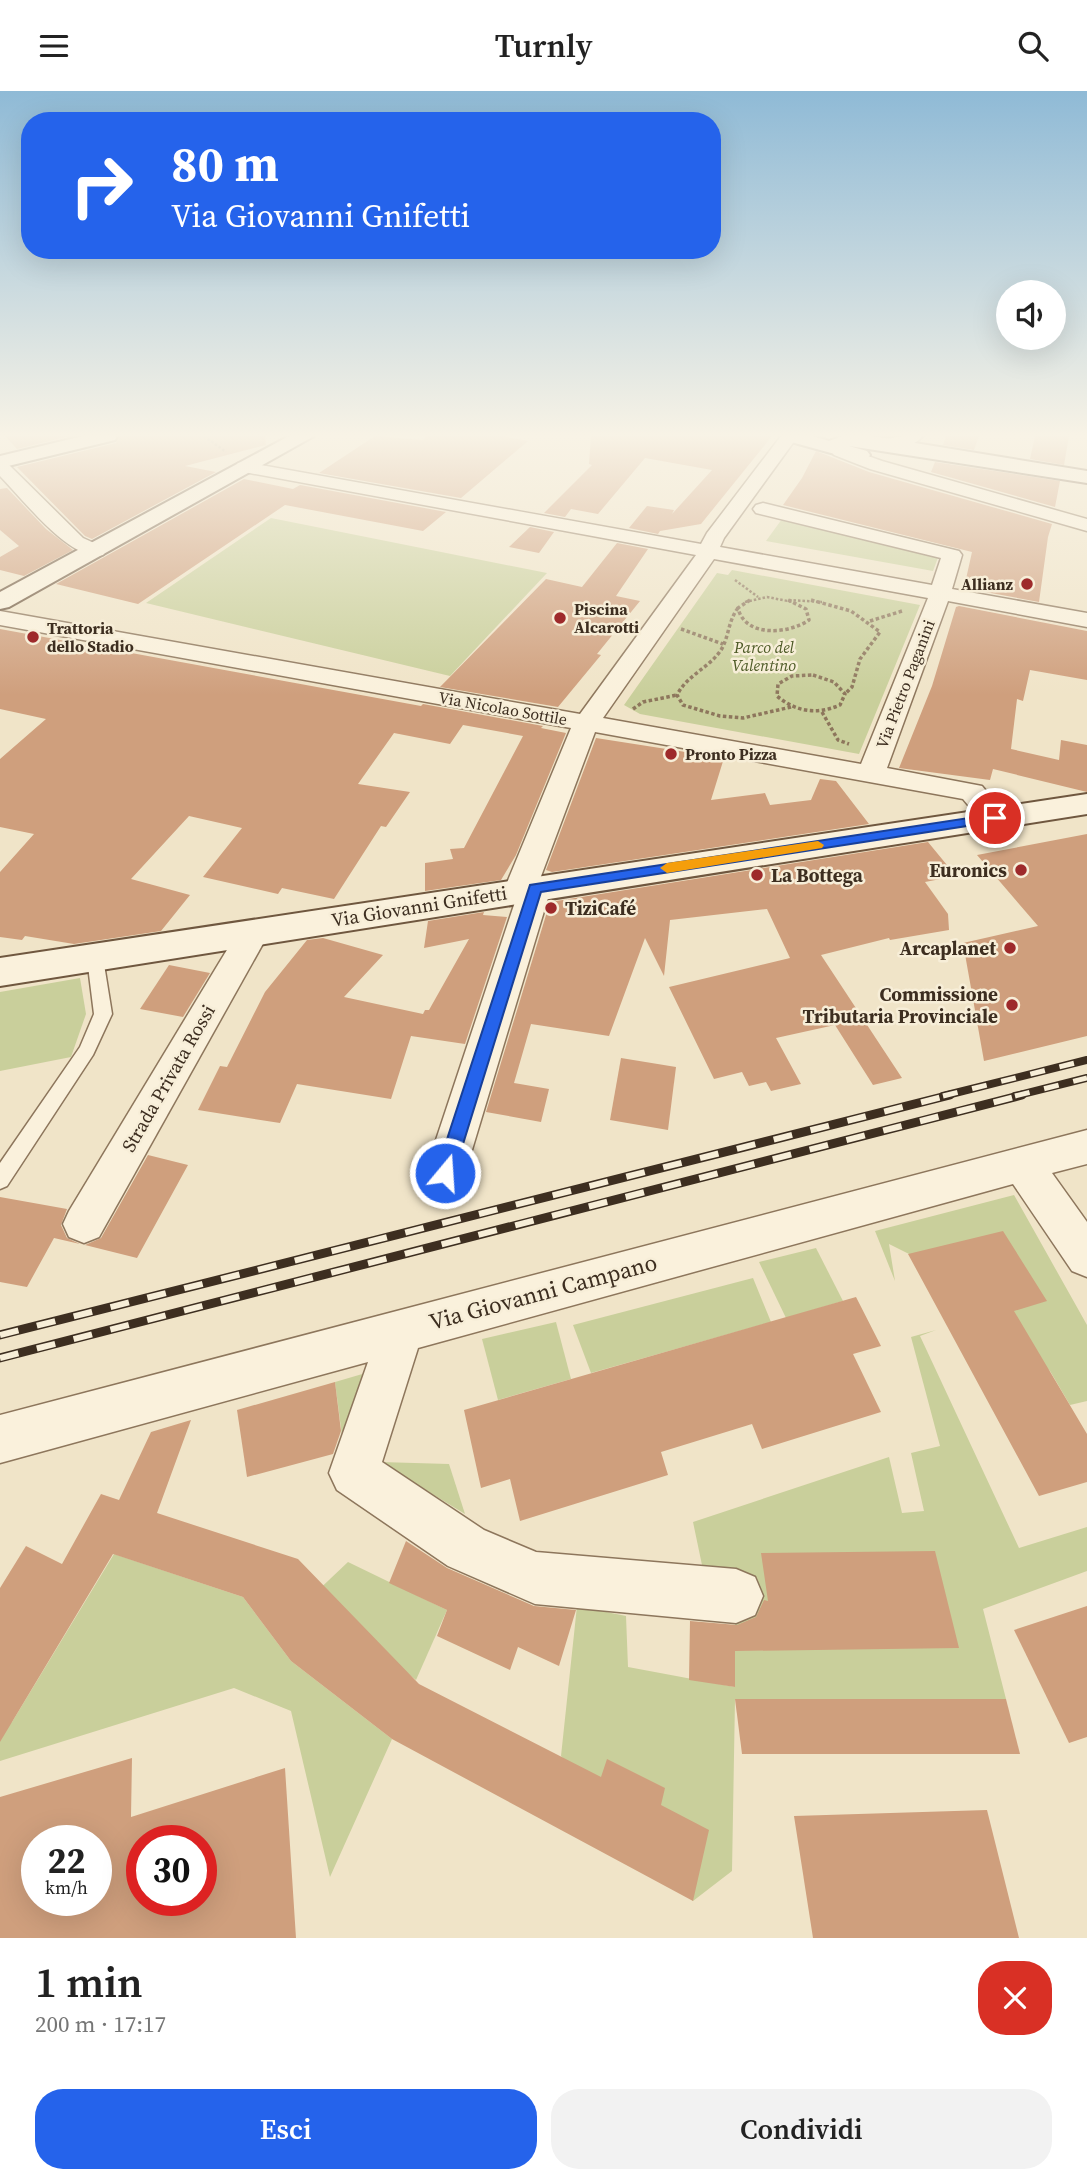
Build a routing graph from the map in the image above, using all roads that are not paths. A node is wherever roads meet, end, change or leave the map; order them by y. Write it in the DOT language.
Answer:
graph roads {
  1 [pos="57,522"];
  2 [pos="141,522"];
  3 [pos="554,522"];
  4 [pos="725,522"];
  5 [pos="818,522"];
  6 [pos="741,541"];
  7 [pos="96,551"];
  8 [pos="708,552"];
  9 [pos="940,594"];
  10 [pos="0,602"];
  11 [pos="0,618"];
  12 [pos="1087,620"];
  13 [pos="586,723"];
  14 [pos="871,774"];
  15 [pos="1087,804"];
  16 [pos="995,818"];
  17 [pos="527,889"];
  18 [pos="253,933"];
  19 [pos="95,958"];
  20 [pos="0,972"];
  21 [pos="1087,1147"];
  22 [pos="1022,1164"];
  23 [pos="445,1173"];
  24 [pos="0,1180"];
  25 [pos="84,1224"];
  26 [pos="1087,1257"];
  27 [pos="401,1330"];
  28 [pos="0,1439"];
  29 [pos="736,1596"];
  1 -- 7 [label="street"];
  2 -- 7 [label="main road"];
  3 -- 8 [label="street"];
  4 -- 8 [label="street"];
  5 -- 9 [label="street, Via Pietro Paganini"];
  6 -- 8 [label="street"];
  7 -- 10 [label="main road"];
  8 -- 9 [label="street"];
  8 -- 13 [label="street"];
  9 -- 12 [label="street"];
  9 -- 14 [label="street, Via Pietro Paganini"];
  11 -- 13 [label="street, Via Nicolao Sottile"];
  13 -- 14 [label="street, Via Nicolao Sottile"];
  13 -- 17 [label="street"];
  14 -- 16 [label="street, Via Nicolao Sottile"];
  15 -- 16 [label="main road, Via Giovanni Gnifetti"];
  16 -- 17 [label="main road, Via Giovanni Gnifetti"];
  17 -- 18 [label="main road, Via Giovanni Gnifetti"];
  17 -- 23 [label="street"];
  18 -- 19 [label="main road, Via Giovanni Gnifetti"];
  18 -- 25 [label="street, Strada Privata Rossi"];
  19 -- 20 [label="main road, Via Giovanni Gnifetti"];
  19 -- 24 [label="lane"];
  21 -- 22 [label="street, Via Giovanni Campano"];
  22 -- 26 [label="street"];
  22 -- 27 [label="street, Via Giovanni Campano"];
  27 -- 28 [label="street, Via Giovanni Campano"];
  27 -- 29 [label="street"];
}
